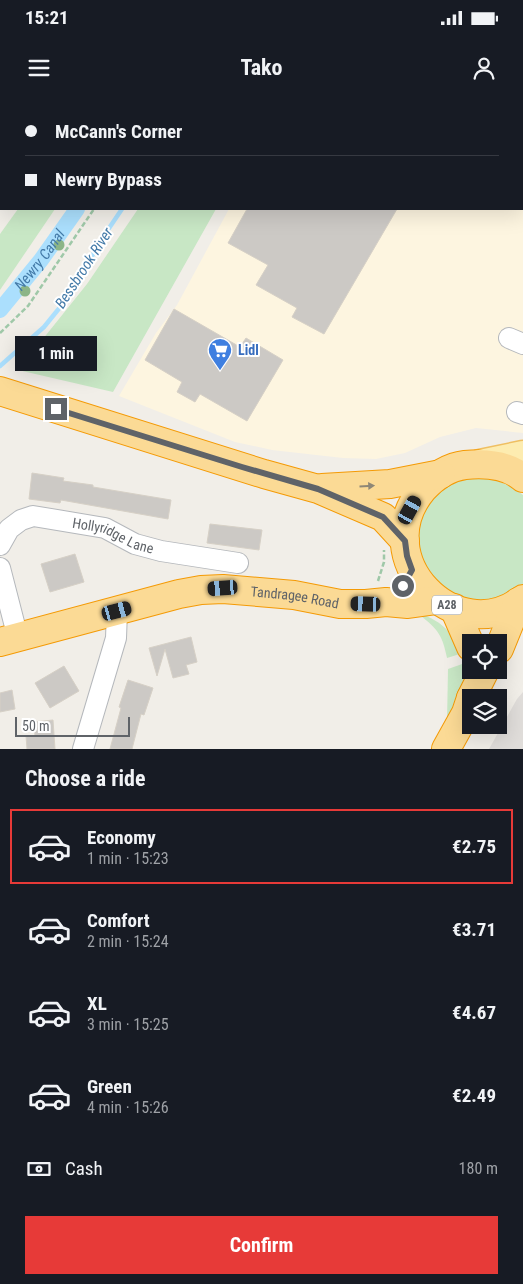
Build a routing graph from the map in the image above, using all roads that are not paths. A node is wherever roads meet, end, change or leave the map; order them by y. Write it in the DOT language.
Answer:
graph roads {
  1 [pos="0,392"];
  2 [pos="523,454"];
  3 [pos="480,463"];
  4 [pos="442,474"];
  5 [pos="523,478"];
  6 [pos="318,489"];
  7 [pos="405,541"];
  8 [pos="0,545"];
  9 [pos="238,563"];
  10 [pos="0,568"];
  11 [pos="412,570"];
  12 [pos="521,601"];
  13 [pos="386,602"];
  14 [pos="445,604"];
  15 [pos="117,611"];
  16 [pos="463,634"];
  17 [pos="506,634"];
  18 [pos="9,640"];
  19 [pos="475,685"];
  20 [pos="83,749"];
  21 [pos="446,749"];
  1 -- 6 [label="highway"];
  2 -- 3 [label="main road"];
  3 -- 4 [label="highway, A28"];
  3 -- 5 [label="highway, A28"];
  6 -- 4 [label="highway, one-way"];
  4 -- 7 [label="highway, A28"];
  6 -- 7 [label="highway"];
  7 -- 11 [label="highway, A28"];
  8 -- 9 [label="street, Hollyridge Lane"];
  10 -- 18 [label="street"];
  11 -- 13 [label="highway"];
  11 -- 14 [label="highway, A28"];
  12 -- 14 [label="highway, A28"];
  12 -- 17 [label="highway, A28"];
  13 -- 14 [label="highway, Tandragee Road"];
  13 -- 15 [label="highway, Tandragee Road"];
  14 -- 16 [label="highway, A28"];
  15 -- 18 [label="highway, Tandragee Road"];
  15 -- 20 [label="street"];
  19 -- 21 [label="highway"];
}
